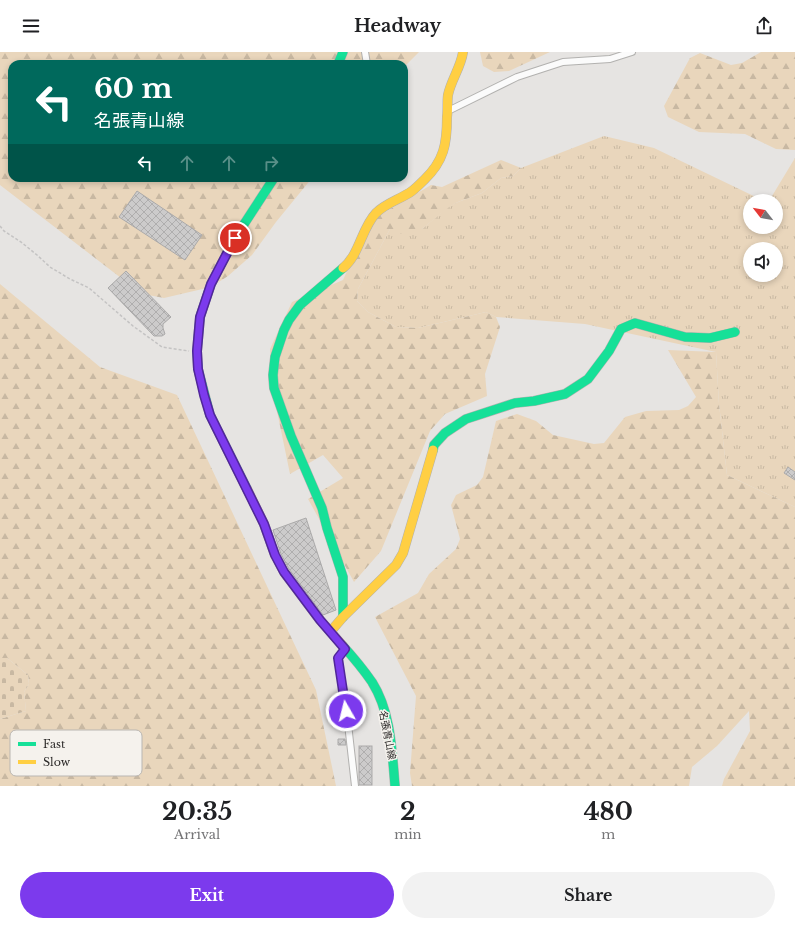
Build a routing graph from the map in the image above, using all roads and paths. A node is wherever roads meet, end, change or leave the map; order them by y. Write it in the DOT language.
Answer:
graph roads {
  1 [pos="463,52"];
  2 [pos="632,52"];
  3 [pos="448,111"];
  4 [pos="271,182"];
  5 [pos="0,226"];
  6 [pos="735,332"];
  7 [pos="197,351"];
  8 [pos="343,617"];
  9 [pos="331,631"];
  10 [pos="345,649"];
  11 [pos="355,786"];
  12 [pos="396,786"];
  1 -- 3 [label="street"];
  2 -- 3 [label="street"];
  3 -- 8 [label="street"];
  4 -- 7 [label="street, 名張青山線"];
  5 -- 7 [label="path"];
  6 -- 8 [label="street"];
  7 -- 9 [label="street, 名張青山線"];
  8 -- 9 [label="street"];
  9 -- 10 [label="street, 名張青山線"];
  10 -- 11 [label="street"];
  10 -- 12 [label="street, 名張青山線"];
}
